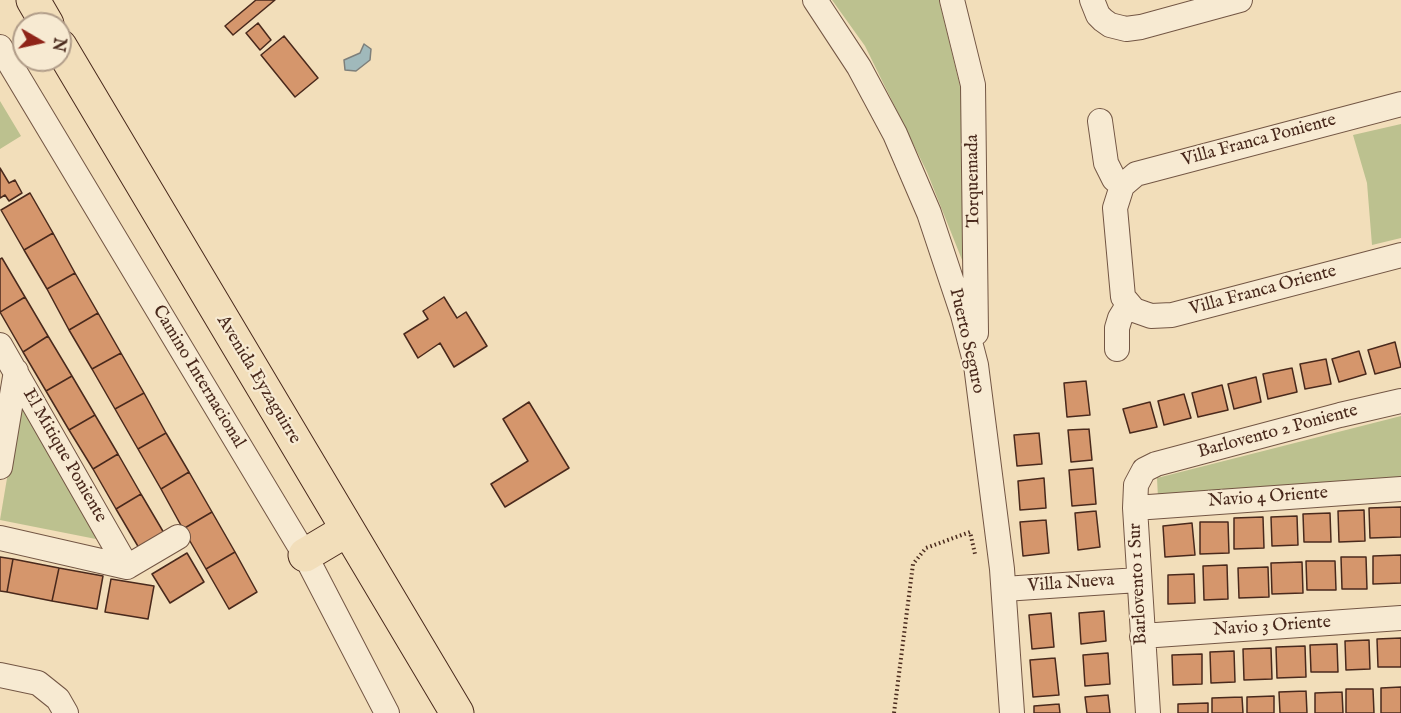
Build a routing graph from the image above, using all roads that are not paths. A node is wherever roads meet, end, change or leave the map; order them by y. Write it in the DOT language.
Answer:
graph roads {
  1 [pos="815,0"];
  2 [pos="952,0"];
  3 [pos="1092,0"];
  4 [pos="1240,0"];
  5 [pos="0,47"];
  6 [pos="72,65"];
  7 [pos="1401,104"];
  8 [pos="1100,121"];
  9 [pos="1122,186"];
  10 [pos="1401,255"];
  11 [pos="1128,305"];
  12 [pos="0,345"];
  13 [pos="1117,349"];
  14 [pos="976,365"];
  15 [pos="16,371"];
  16 [pos="1401,401"];
  17 [pos="1156,464"];
  18 [pos="0,466"];
  19 [pos="1401,489"];
  20 [pos="1135,508"];
  21 [pos="347,530"];
  22 [pos="178,537"];
  23 [pos="0,538"];
  24 [pos="305,555"];
  25 [pos="127,567"];
  26 [pos="1003,579"];
  27 [pos="1138,580"];
  28 [pos="1401,618"];
  29 [pos="1142,636"];
  30 [pos="0,675"];
  31 [pos="66,713"];
  32 [pos="387,713"];
  33 [pos="457,713"];
  34 [pos="1011,713"];
  35 [pos="1148,713"];
  1 -- 14 [label="street, Puerto Seguro"];
  2 -- 14 [label="street, Torquemada"];
  3 -- 4 [label="street"];
  5 -- 24 [label="street, Camino Internacional"];
  6 -- 21 [label="main road, Avenida Eyzaguirre"];
  7 -- 9 [label="street, Villa Franca Poniente"];
  8 -- 9 [label="street"];
  9 -- 11 [label="street"];
  10 -- 11 [label="street, Villa Franca Oriente"];
  11 -- 13 [label="street"];
  12 -- 15 [label="street, El Mitique Poniente"];
  14 -- 26 [label="street, Puerto Seguro"];
  15 -- 18 [label="street"];
  15 -- 25 [label="street, El Mitique Poniente"];
  16 -- 17 [label="street, Barlovento 2 Poniente"];
  17 -- 20 [label="street, Barlovento 1 Sur"];
  19 -- 20 [label="street, Navio 4 Oriente"];
  20 -- 27 [label="street, Barlovento 1 Sur"];
  21 -- 24 [label="main road"];
  21 -- 33 [label="main road, Avenida Eyzaguirre"];
  22 -- 25 [label="street"];
  23 -- 25 [label="street"];
  24 -- 32 [label="street, Camino Internacional"];
  26 -- 27 [label="street, Villa Nueva"];
  26 -- 34 [label="street, Puerto Seguro"];
  27 -- 29 [label="street, Barlovento 1 Sur"];
  28 -- 29 [label="street, Navio 3 Oriente"];
  29 -- 35 [label="street, Barlovento 1 Sur"];
  30 -- 31 [label="street"];
}
